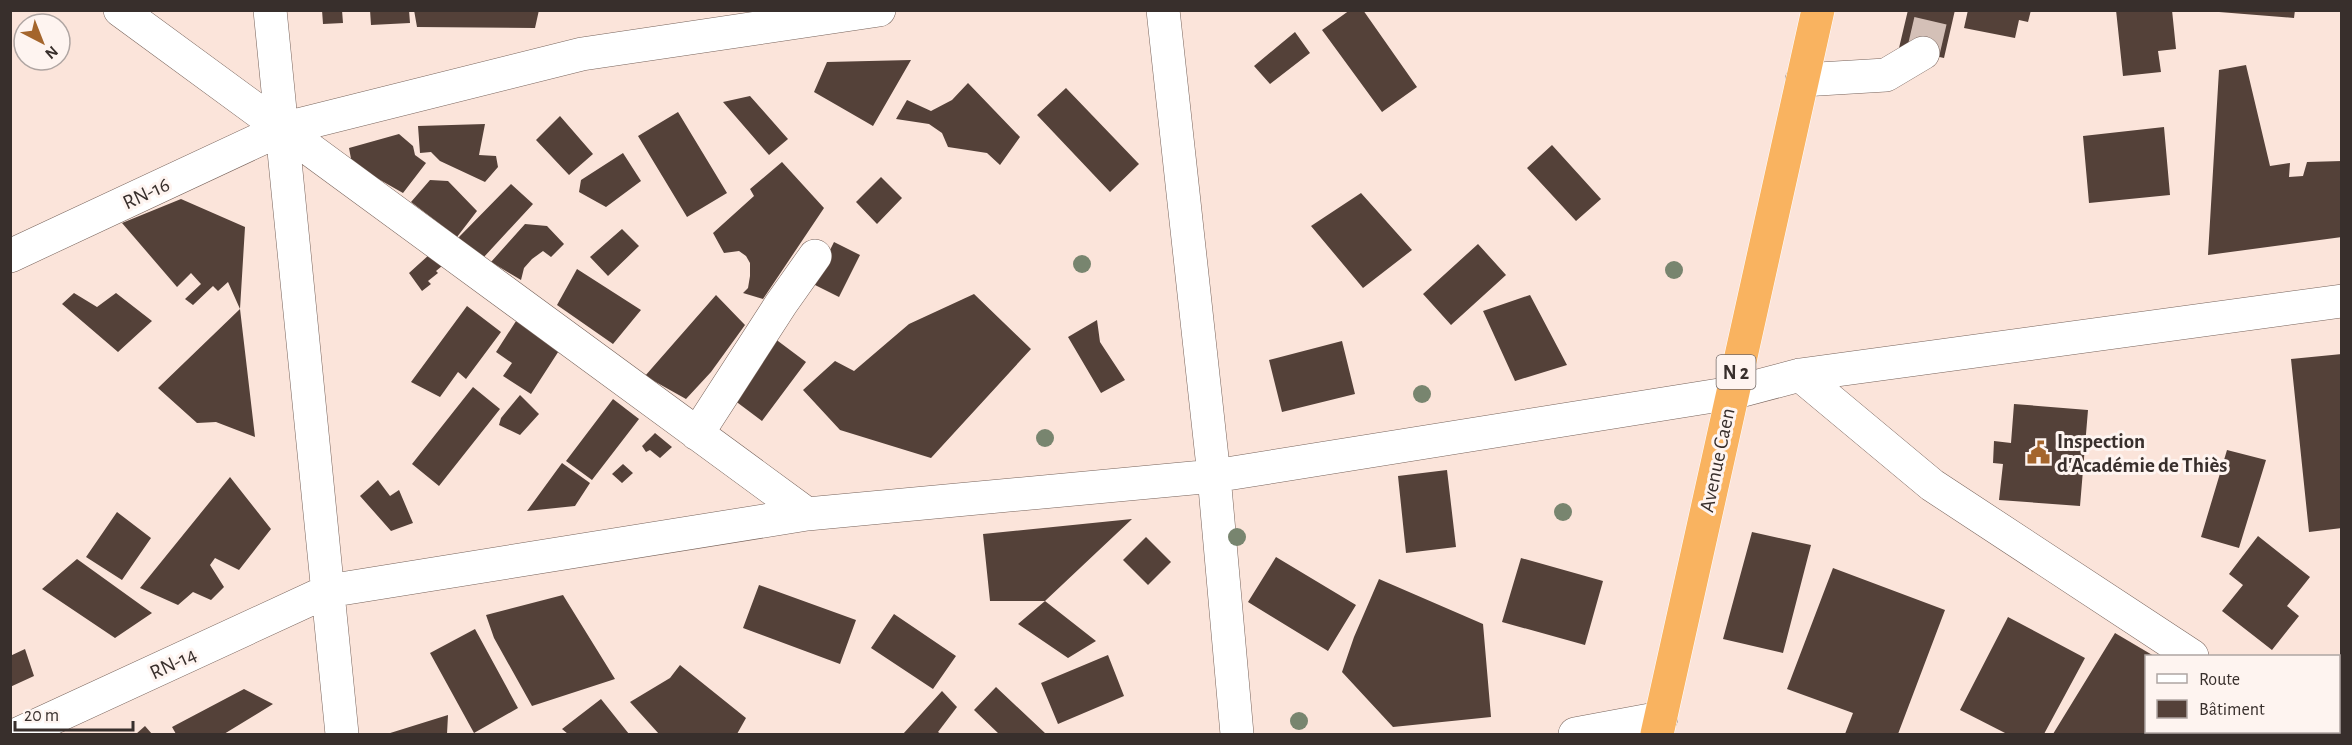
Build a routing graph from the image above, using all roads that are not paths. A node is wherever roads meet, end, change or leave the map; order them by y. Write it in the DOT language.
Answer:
graph roads {
  1 [pos="120,10"];
  2 [pos="270,10"];
  3 [pos="879,10"];
  4 [pos="1163,10"];
  5 [pos="1818,10"];
  6 [pos="1923,53"];
  7 [pos="1802,80"];
  8 [pos="282,129"];
  9 [pos="10,256"];
  10 [pos="815,256"];
  11 [pos="2342,301"];
  12 [pos="1800,375"];
  13 [pos="1732,393"];
  14 [pos="698,434"];
  15 [pos="1214,476"];
  16 [pos="807,514"];
  17 [pos="328,591"];
  18 [pos="2189,655"];
  19 [pos="1659,726"];
  20 [pos="18,735"];
  21 [pos="342,735"];
  22 [pos="1237,735"];
  23 [pos="1575,735"];
  1 -- 8 [label="street"];
  2 -- 8 [label="street"];
  3 -- 8 [label="street, RN-16"];
  4 -- 15 [label="street"];
  5 -- 7 [label="highway, Avenue Caen / N 2"];
  6 -- 7 [label="street"];
  7 -- 13 [label="highway, Avenue Caen / N 2"];
  8 -- 9 [label="street, RN-16"];
  8 -- 14 [label="street"];
  8 -- 17 [label="street"];
  10 -- 14 [label="street"];
  11 -- 12 [label="street, RN-14"];
  12 -- 13 [label="street, RN-14"];
  12 -- 18 [label="street"];
  13 -- 15 [label="street, RN-14"];
  13 -- 19 [label="highway, Avenue Caen / N 2"];
  14 -- 16 [label="street"];
  15 -- 16 [label="street, RN-14"];
  15 -- 22 [label="street"];
  16 -- 17 [label="street, RN-14"];
  17 -- 20 [label="street, RN-14"];
  17 -- 21 [label="street"];
  19 -- 23 [label="street"];
}
